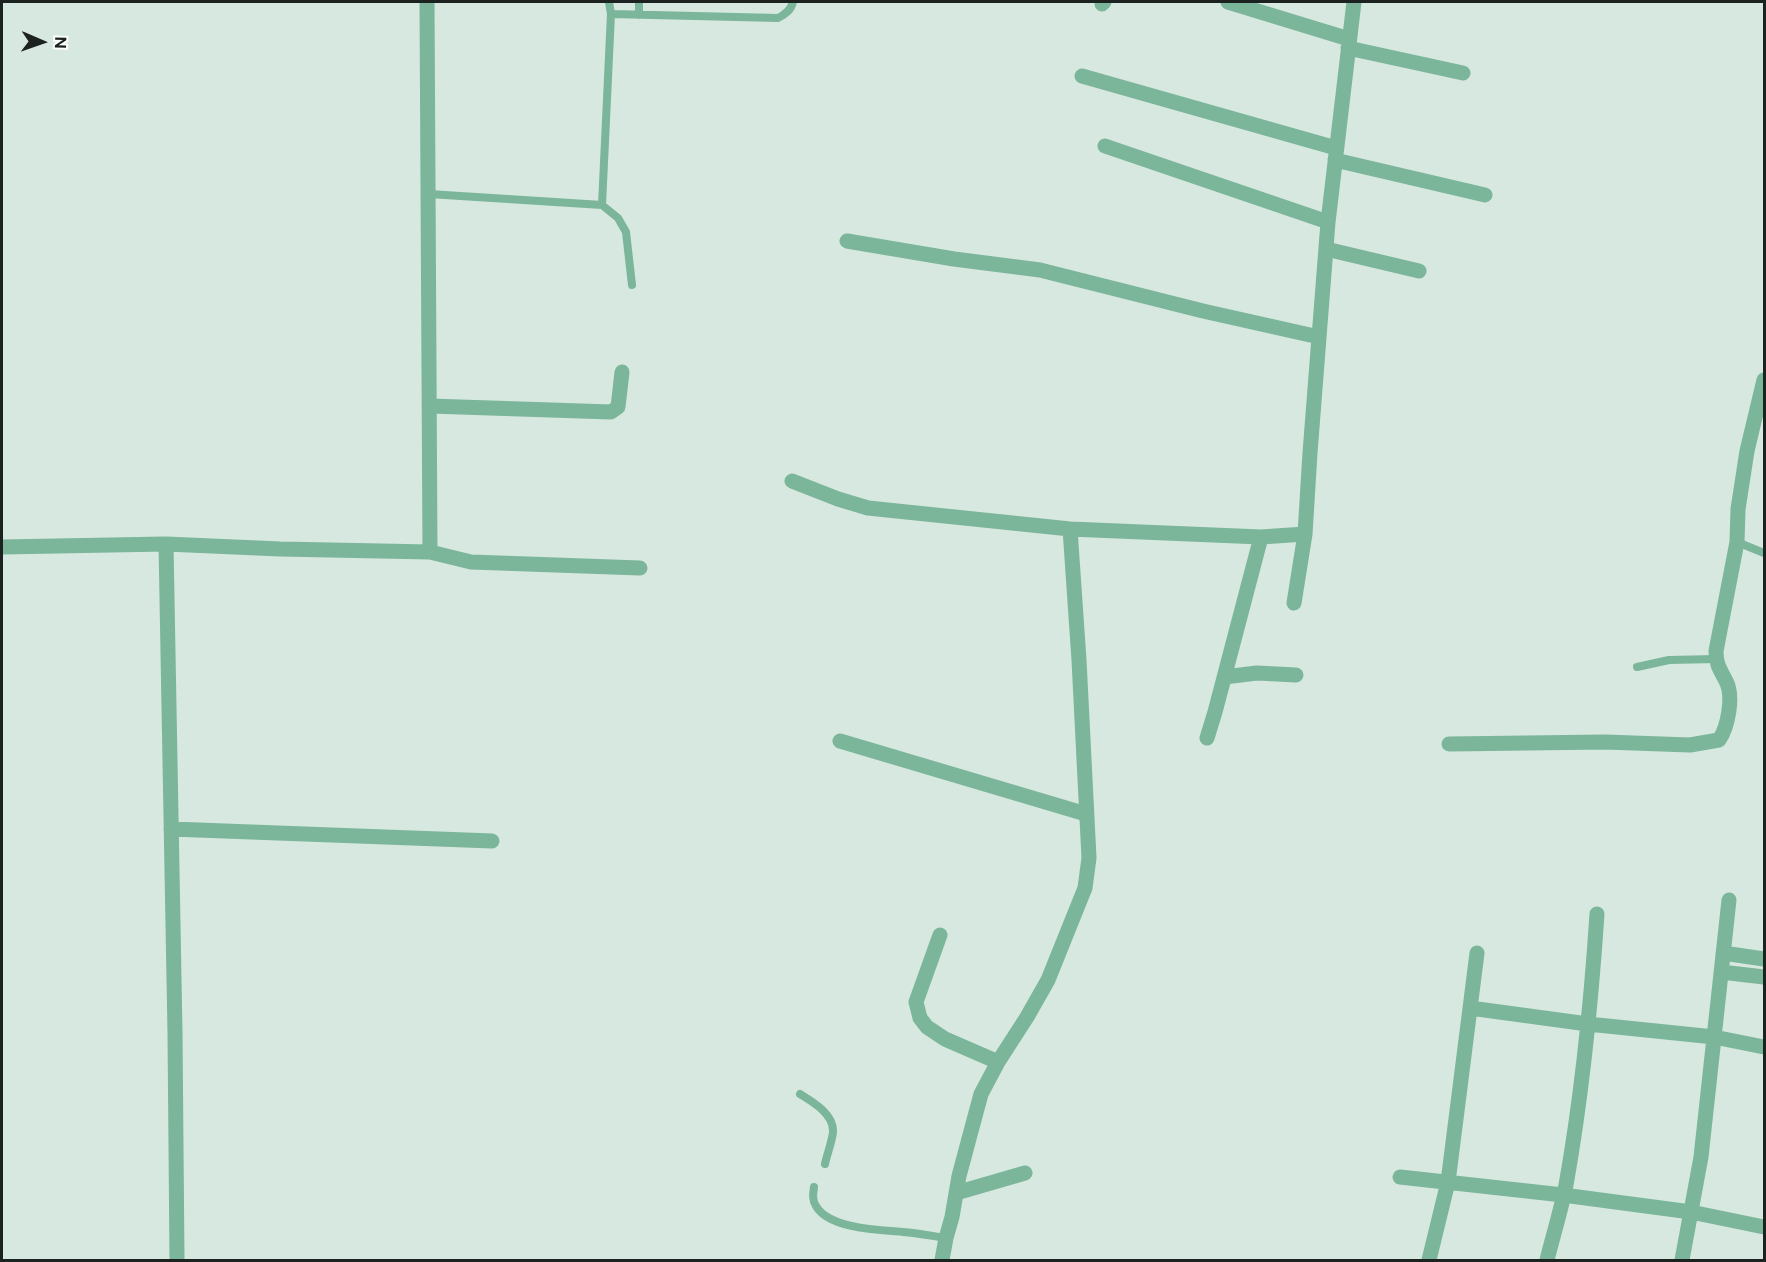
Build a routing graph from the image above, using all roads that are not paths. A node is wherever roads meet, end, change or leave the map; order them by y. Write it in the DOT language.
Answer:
graph roads {
  1 [pos="427,2"];
  2 [pos="609,2"];
  3 [pos="639,2"];
  4 [pos="793,2"];
  5 [pos="1228,2"];
  6 [pos="1354,2"];
  7 [pos="610,14"];
  8 [pos="639,15"];
  9 [pos="1348,43"];
  10 [pos="1463,73"];
  11 [pos="1082,76"];
  12 [pos="1105,146"];
  13 [pos="1336,154"];
  14 [pos="429,194"];
  15 [pos="1485,195"];
  16 [pos="602,205"];
  17 [pos="1328,222"];
  18 [pos="847,241"];
  19 [pos="1326,249"];
  20 [pos="1419,271"];
  21 [pos="632,285"];
  22 [pos="1319,337"];
  23 [pos="622,372"];
  24 [pos="1764,380"];
  25 [pos="430,406"];
  26 [pos="792,481"];
  27 [pos="1070,529"];
  28 [pos="1305,534"];
  29 [pos="1261,537"];
  30 [pos="1737,542"];
  31 [pos="166,544"];
  32 [pos="2,547"];
  33 [pos="430,552"];
  34 [pos="1764,553"];
  35 [pos="640,568"];
  36 [pos="1294,603"];
  37 [pos="1716,659"];
  38 [pos="1636,668"];
  39 [pos="1296,675"];
  40 [pos="1224,677"];
  41 [pos="1207,738"];
  42 [pos="840,741"];
  43 [pos="1449,744"];
  44 [pos="1086,814"];
  45 [pos="171,829"];
  46 [pos="492,841"];
  47 [pos="1729,900"];
  48 [pos="1597,914"];
  49 [pos="940,935"];
  50 [pos="1723,953"];
  51 [pos="1477,954"];
  52 [pos="1764,959"];
  53 [pos="1721,972"];
  54 [pos="1764,977"];
  55 [pos="1470,1008"];
  56 [pos="1588,1024"];
  57 [pos="1714,1037"];
  58 [pos="1764,1047"];
  59 [pos="998,1062"];
  60 [pos="800,1094"];
  61 [pos="825,1164"];
  62 [pos="1025,1173"];
  63 [pos="1400,1177"];
  64 [pos="1448,1182"];
  65 [pos="814,1187"];
  66 [pos="956,1193"];
  67 [pos="1563,1195"];
  68 [pos="1691,1212"];
  69 [pos="1764,1227"];
  70 [pos="945,1238"];
  71 [pos="177,1260"];
  72 [pos="942,1260"];
  73 [pos="1430,1260"];
  74 [pos="1547,1260"];
  75 [pos="1682,1260"];
  1 -- 14 [label="street"];
  2 -- 7 [label="lane"];
  3 -- 8 [label="lane"];
  4 -- 8 [label="lane"];
  5 -- 9 [label="street"];
  6 -- 9 [label="street"];
  7 -- 8 [label="lane"];
  7 -- 16 [label="lane"];
  9 -- 10 [label="street"];
  9 -- 13 [label="street"];
  11 -- 13 [label="street"];
  12 -- 17 [label="street"];
  13 -- 15 [label="street"];
  13 -- 17 [label="street"];
  14 -- 16 [label="lane"];
  14 -- 25 [label="street"];
  16 -- 21 [label="lane"];
  17 -- 19 [label="street"];
  18 -- 22 [label="street"];
  19 -- 20 [label="street"];
  19 -- 22 [label="street"];
  22 -- 28 [label="street"];
  23 -- 25 [label="street"];
  24 -- 30 [label="street"];
  25 -- 33 [label="street"];
  26 -- 27 [label="street"];
  27 -- 29 [label="street"];
  27 -- 44 [label="street"];
  28 -- 29 [label="street"];
  28 -- 36 [label="street"];
  29 -- 40 [label="street"];
  30 -- 34 [label="lane"];
  30 -- 37 [label="street"];
  31 -- 32 [label="street"];
  31 -- 33 [label="street"];
  31 -- 45 [label="street"];
  33 -- 35 [label="street"];
  37 -- 38 [label="lane"];
  37 -- 43 [label="street"];
  39 -- 40 [label="street"];
  40 -- 41 [label="street"];
  42 -- 44 [label="street"];
  44 -- 59 [label="street"];
  45 -- 46 [label="street"];
  45 -- 71 [label="street"];
  47 -- 50 [label="street"];
  48 -- 56 [label="street"];
  49 -- 59 [label="street"];
  50 -- 52 [label="street"];
  50 -- 53 [label="street"];
  51 -- 55 [label="street"];
  53 -- 54 [label="street"];
  53 -- 57 [label="street"];
  55 -- 56 [label="street"];
  55 -- 64 [label="street"];
  56 -- 57 [label="street"];
  56 -- 67 [label="street"];
  57 -- 58 [label="street"];
  57 -- 68 [label="street"];
  59 -- 66 [label="street"];
  60 -- 61 [label="lane"];
  62 -- 66 [label="street"];
  63 -- 64 [label="street"];
  64 -- 67 [label="street"];
  64 -- 73 [label="street"];
  65 -- 70 [label="lane"];
  66 -- 70 [label="street"];
  67 -- 68 [label="street"];
  67 -- 74 [label="street"];
  68 -- 69 [label="street"];
  68 -- 75 [label="street"];
  70 -- 72 [label="street"];
}
